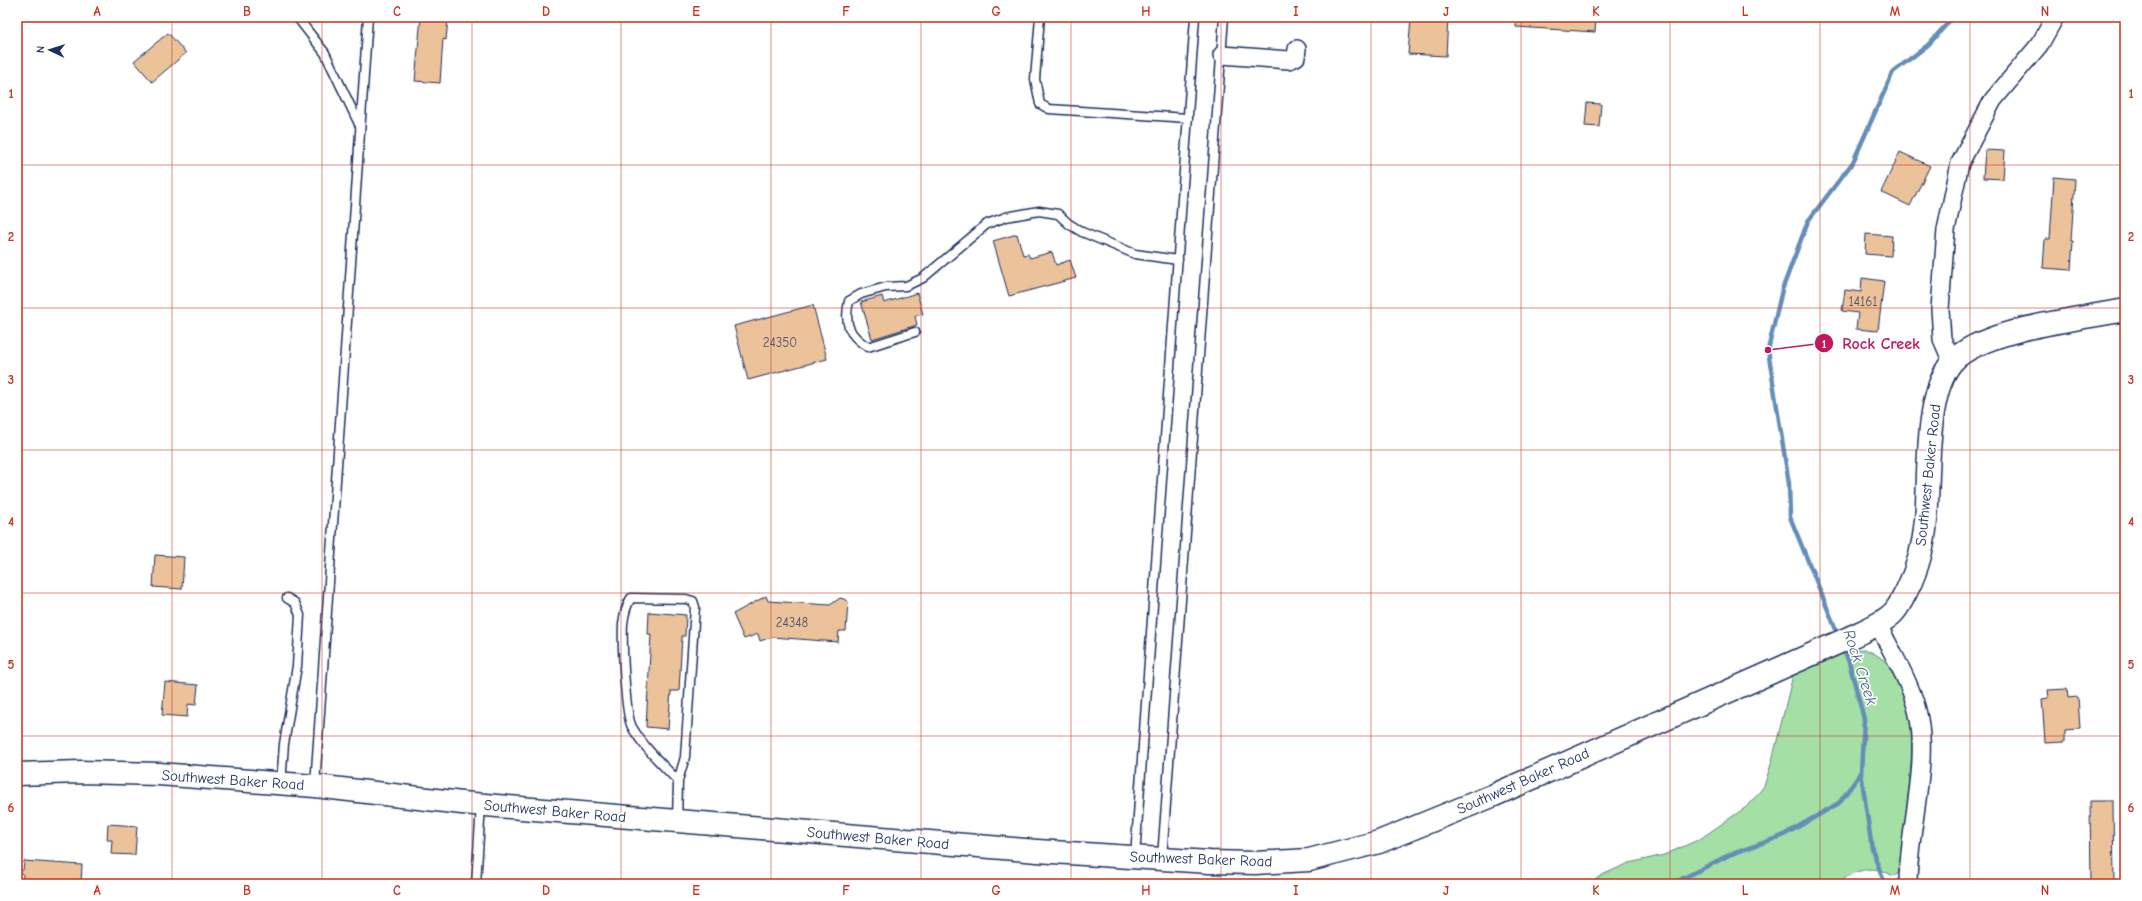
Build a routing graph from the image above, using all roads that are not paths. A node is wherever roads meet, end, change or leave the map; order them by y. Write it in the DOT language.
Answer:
graph roads {
  1 [pos="296,17"];
  2 [pos="368,17"];
  3 [pos="1040,17"];
  4 [pos="1195,17"];
  5 [pos="1224,17"];
  6 [pos="2055,17"];
  7 [pos="1297,49"];
  8 [pos="1222,55"];
  9 [pos="1188,118"];
  10 [pos="361,126"];
  11 [pos="1178,260"];
  12 [pos="2125,310"];
  13 [pos="915,332"];
  14 [pos="1952,362"];
  15 [pos="287,598"];
  16 [pos="1878,624"];
  17 [pos="17,774"];
  18 [pos="678,781"];
  19 [pos="281,784"];
  20 [pos="315,786"];
  21 [pos="481,805"];
  22 [pos="677,821"];
  23 [pos="1135,857"];
  24 [pos="1162,859"];
  25 [pos="476,884"];
  26 [pos="1908,884"];
  1 -- 10 [label="lane"];
  2 -- 10 [label="lane"];
  3 -- 9 [label="lane"];
  4 -- 9 [label="lane"];
  5 -- 8 [label="lane"];
  6 -- 14 [label="street"];
  7 -- 8 [label="street"];
  8 -- 24 [label="lane"];
  9 -- 11 [label="lane"];
  10 -- 20 [label="lane"];
  11 -- 13 [label="lane"];
  11 -- 23 [label="lane"];
  12 -- 14 [label="main road, Southwest Baker Road"];
  14 -- 16 [label="main road, Southwest Baker Road"];
  15 -- 19 [label="lane"];
  16 -- 24 [label="main road, Southwest Baker Road"];
  16 -- 26 [label="street"];
  17 -- 19 [label="main road, Southwest Baker Road"];
  18 -- 18 [label="lane"];
  18 -- 22 [label="lane"];
  19 -- 20 [label="main road, Southwest Baker Road"];
  20 -- 21 [label="main road, Southwest Baker Road"];
  21 -- 22 [label="main road, Southwest Baker Road"];
  21 -- 25 [label="lane"];
  22 -- 23 [label="main road, Southwest Baker Road"];
  23 -- 24 [label="main road, Southwest Baker Road"];
}
